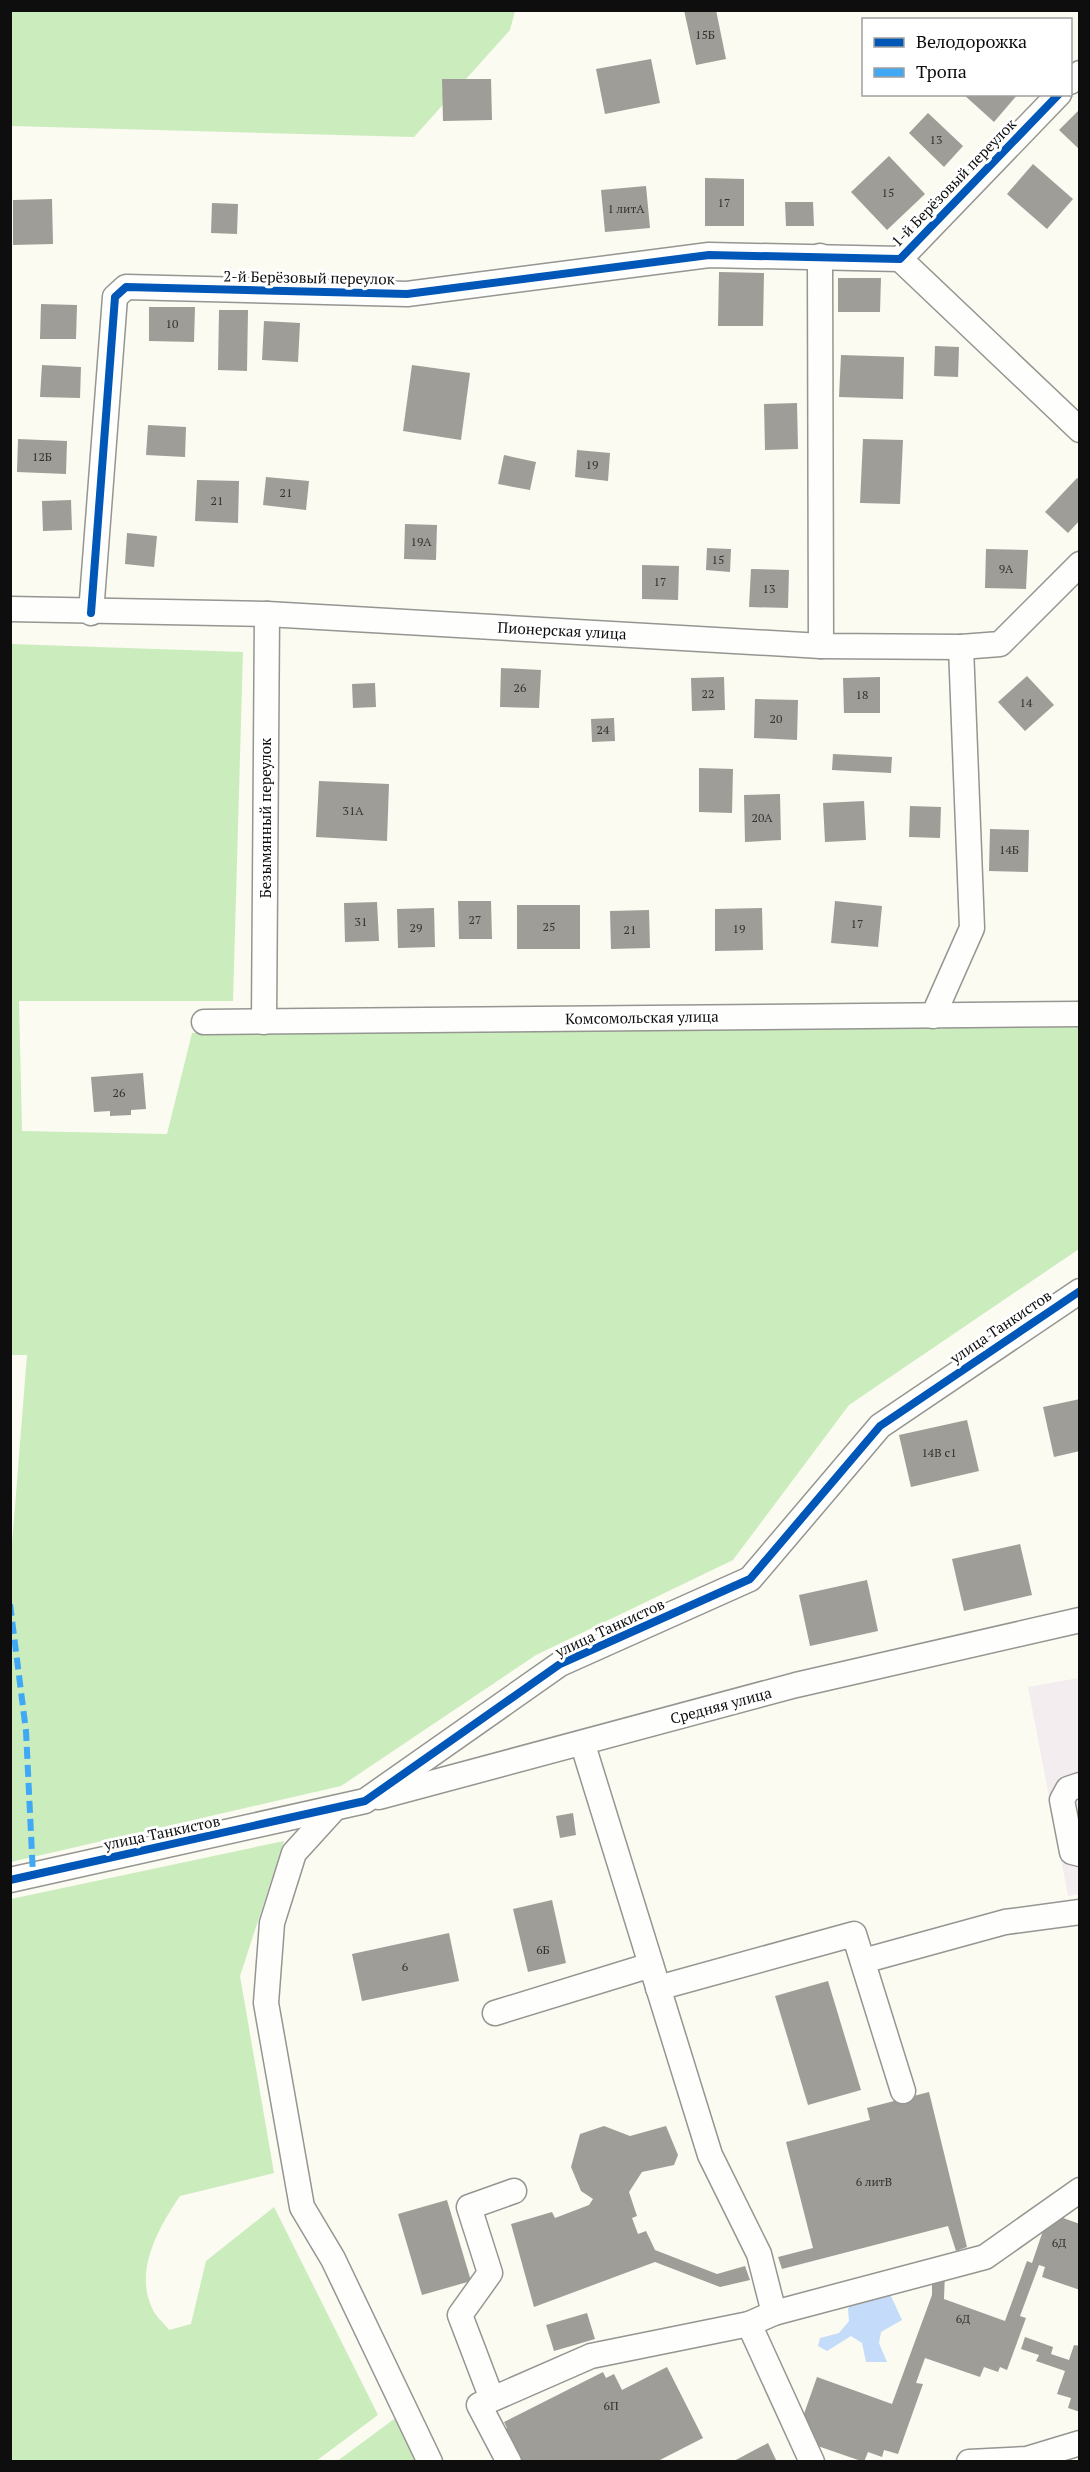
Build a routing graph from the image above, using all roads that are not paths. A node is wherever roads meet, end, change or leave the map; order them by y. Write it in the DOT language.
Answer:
graph roads {
  1 [pos="1057,96"];
  2 [pos="820,256"];
  3 [pos="900,259"];
  4 [pos="1080,430"];
  5 [pos="1080,564"];
  6 [pos="10,609"];
  7 [pos="91,612"];
  8 [pos="267,614"];
  9 [pos="821,646"];
  10 [pos="961,647"];
  11 [pos="1080,1014"];
  12 [pos="933,1016"];
  13 [pos="264,1022"];
  14 [pos="204,1023"];
  15 [pos="1080,1291"];
  16 [pos="1080,1620"];
  17 [pos="583,1744"];
  18 [pos="1080,1785"];
  19 [pos="365,1801"];
  20 [pos="334,1809"];
  21 [pos="1080,1854"];
  22 [pos="10,1880"];
  23 [pos="1080,1912"];
  24 [pos="863,1961"];
  25 [pos="651,1965"];
  26 [pos="658,1988"];
  27 [pos="495,2013"];
  28 [pos="903,2091"];
  29 [pos="1080,2190"];
  30 [pos="514,2191"];
  31 [pos="774,2313"];
  32 [pos="749,2324"];
  33 [pos="492,2399"];
  34 [pos="1080,2443"];
  35 [pos="430,2462"];
  36 [pos="509,2462"];
  37 [pos="812,2462"];
  38 [pos="969,2462"];
  1 -- 3 [label="street, 1-й Берёзовый переулок"];
  2 -- 3 [label="street, 1-й Берёзовый переулок"];
  2 -- 7 [label="street, 2-й Берёзовый переулок"];
  2 -- 9 [label="street"];
  3 -- 4 [label="street"];
  5 -- 10 [label="street, Пионерская улица"];
  6 -- 7 [label="street, Пионерская улица"];
  7 -- 8 [label="street, Пионерская улица"];
  8 -- 9 [label="street, Пионерская улица"];
  8 -- 13 [label="street, Безымянный переулок"];
  9 -- 10 [label="street, Пионерская улица"];
  10 -- 12 [label="street"];
  11 -- 12 [label="street, Комсомольская улица"];
  12 -- 13 [label="street, Комсомольская улица"];
  13 -- 14 [label="street, Комсомольская улица"];
  15 -- 19 [label="street, улица Танкистов"];
  16 -- 17 [label="street, Средняя улица"];
  17 -- 19 [label="street, Средняя улица"];
  17 -- 25 [label="street"];
  18 -- 21 [label="street"];
  19 -- 20 [label="street, улица Танкистов"];
  20 -- 22 [label="street, улица Танкистов"];
  20 -- 35 [label="street"];
  23 -- 24 [label="street"];
  24 -- 26 [label="street"];
  24 -- 28 [label="street"];
  25 -- 26 [label="street"];
  25 -- 27 [label="street"];
  26 -- 31 [label="street"];
  29 -- 31 [label="street"];
  30 -- 33 [label="street"];
  31 -- 32 [label="street"];
  32 -- 33 [label="street"];
  32 -- 37 [label="street"];
  33 -- 36 [label="street"];
  34 -- 38 [label="street"];
}
